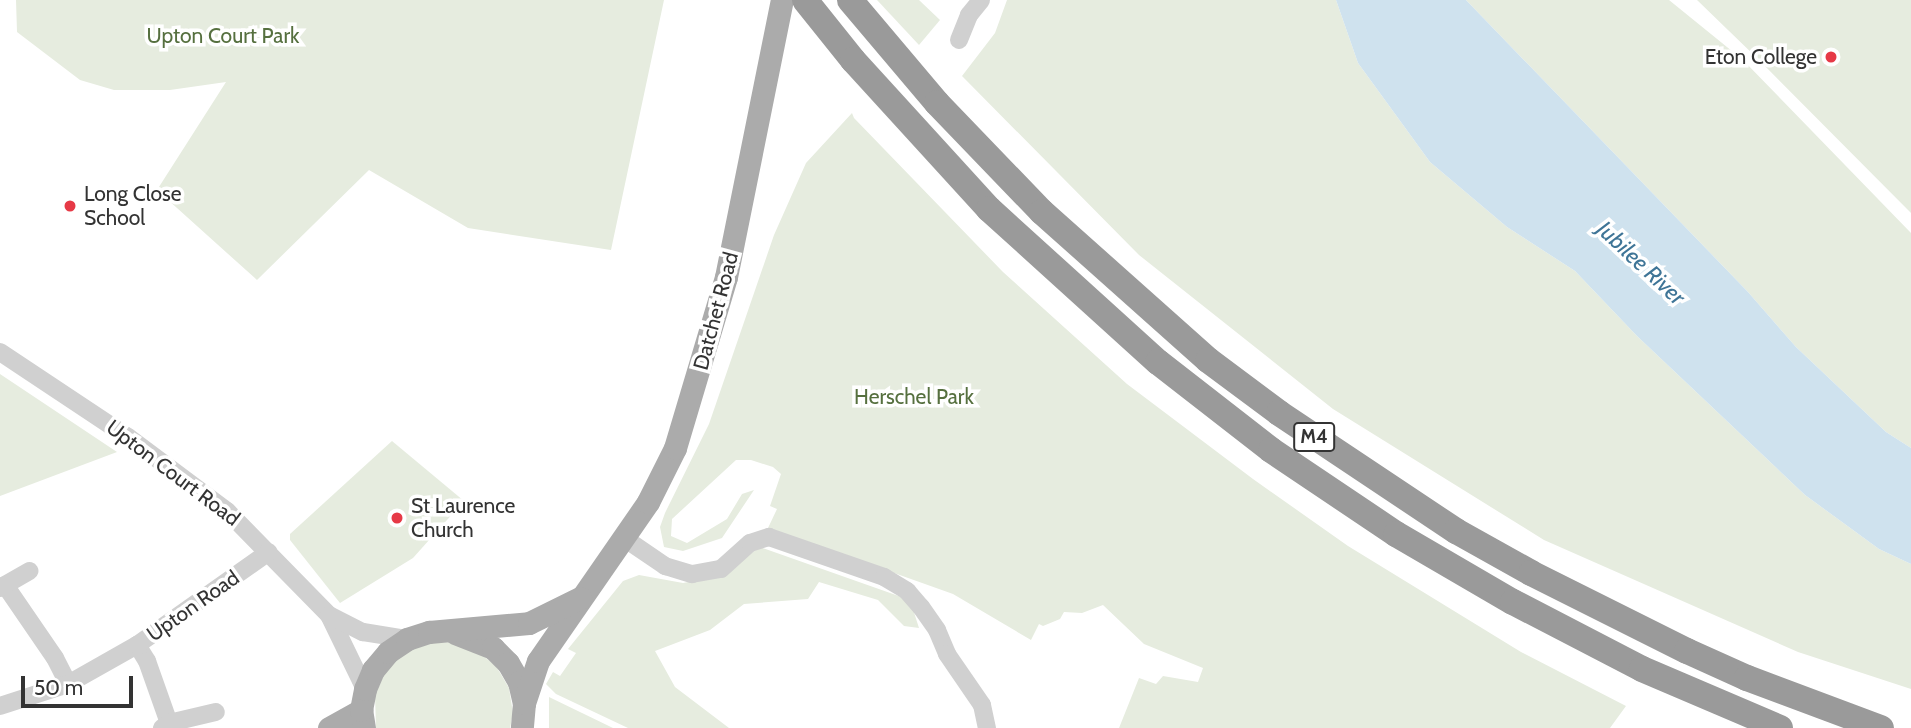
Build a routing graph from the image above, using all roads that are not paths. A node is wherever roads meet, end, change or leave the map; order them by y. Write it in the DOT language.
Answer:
graph roads {
  1 [pos="782,0"];
  2 [pos="805,0"];
  3 [pos="850,0"];
  4 [pos="981,0"];
  5 [pos="959,40"];
  6 [pos="0,352"];
  7 [pos="624,538"];
  8 [pos="269,552"];
  9 [pos="29,571"];
  10 [pos="3,587"];
  11 [pos="582,596"];
  12 [pos="329,615"];
  13 [pos="452,631"];
  14 [pos="407,639"];
  15 [pos="137,645"];
  16 [pos="68,684"];
  17 [pos="0,706"];
  18 [pos="363,709"];
  19 [pos="216,712"];
  20 [pos="523,721"];
  21 [pos="166,725"];
  22 [pos="329,728"];
  23 [pos="987,728"];
  24 [pos="1780,728"];
  25 [pos="1881,728"];
  1 -- 7 [label="main road, Datchet Road"];
  2 -- 24 [label="highway, M4"];
  3 -- 25 [label="highway, M4"];
  4 -- 5 [label="street"];
  6 -- 8 [label="street, Upton Court Road"];
  7 -- 11 [label="main road, Datchet Road"];
  7 -- 23 [label="street"];
  8 -- 12 [label="street, Upton Court Road"];
  8 -- 15 [label="street, Upton Road"];
  9 -- 10 [label="street"];
  10 -- 16 [label="street"];
  11 -- 13 [label="main road, Datchet Road"];
  11 -- 20 [label="main road, Datchet Road"];
  12 -- 14 [label="street, Upton Court Road"];
  12 -- 18 [label="street, Upton Court Road"];
  13 -- 14 [label="main road, Datchet Road"];
  13 -- 20 [label="main road"];
  14 -- 18 [label="main road"];
  15 -- 16 [label="street, Upton Road"];
  15 -- 21 [label="street"];
  16 -- 17 [label="street, Upton Road"];
  18 -- 22 [label="main road"];
  19 -- 21 [label="street"];
}
